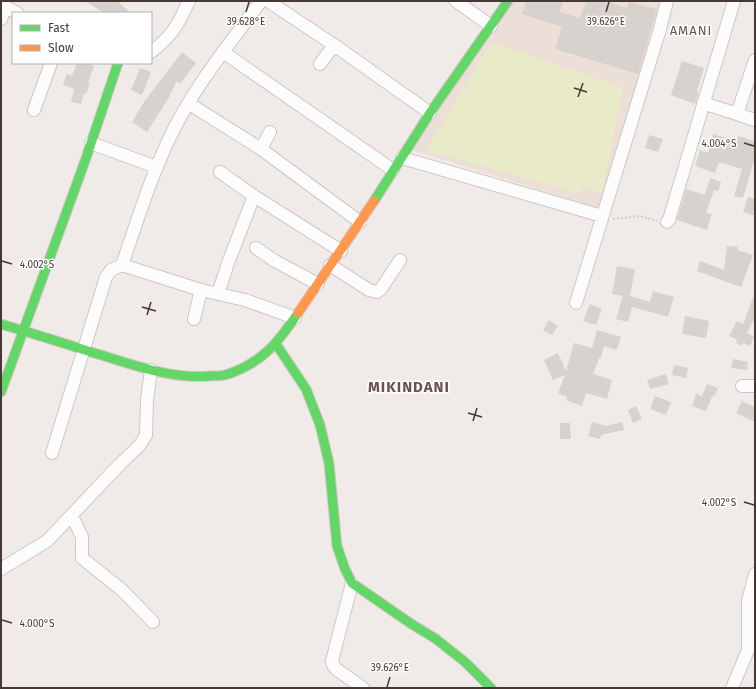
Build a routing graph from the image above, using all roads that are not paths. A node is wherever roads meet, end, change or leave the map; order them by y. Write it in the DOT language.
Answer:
graph roads {
  1 [pos="261,1"];
  2 [pos="268,1"];
  3 [pos="456,1"];
  4 [pos="508,1"];
  5 [pos="667,1"];
  6 [pos="734,1"];
  7 [pos="184,3"];
  8 [pos="3,4"];
  9 [pos="16,12"];
  10 [pos="1,19"];
  11 [pos="491,26"];
  12 [pos="334,45"];
  13 [pos="152,51"];
  14 [pos="223,52"];
  15 [pos="755,60"];
  16 [pos="51,64"];
  17 [pos="118,64"];
  18 [pos="320,64"];
  19 [pos="188,103"];
  20 [pos="703,103"];
  21 [pos="34,110"];
  22 [pos="430,113"];
  23 [pos="737,114"];
  24 [pos="755,120"];
  25 [pos="270,132"];
  26 [pos="91,143"];
  27 [pos="261,149"];
  28 [pos="402,158"];
  29 [pos="156,167"];
  30 [pos="393,170"];
  31 [pos="220,172"];
  32 [pos="254,196"];
  33 [pos="602,216"];
  34 [pos="360,222"];
  35 [pos="667,222"];
  36 [pos="256,248"];
  37 [pos="341,251"];
  38 [pos="400,260"];
  39 [pos="122,265"];
  40 [pos="330,265"];
  41 [pos="318,284"];
  42 [pos="201,290"];
  43 [pos="218,294"];
  44 [pos="576,303"];
  45 [pos="295,318"];
  46 [pos="194,319"];
  47 [pos="1,324"];
  48 [pos="22,331"];
  49 [pos="276,344"];
  50 [pos="85,350"];
  51 [pos="151,370"];
  52 [pos="742,386"];
  53 [pos="755,386"];
  54 [pos="1,392"];
  55 [pos="52,453"];
  56 [pos="72,516"];
  57 [pos="1,569"];
  58 [pos="755,574"];
  59 [pos="352,583"];
  60 [pos="153,622"];
  61 [pos="364,688"];
  62 [pos="491,688"];
  63 [pos="732,688"];
  1 -- 14 [label="street"];
  2 -- 12 [label="street"];
  3 -- 11 [label="street"];
  4 -- 11 [label="street"];
  5 -- 33 [label="street"];
  6 -- 20 [label="street"];
  7 -- 13 [label="street"];
  8 -- 9 [label="street"];
  8 -- 10 [label="street"];
  11 -- 22 [label="street"];
  12 -- 18 [label="street"];
  12 -- 22 [label="street"];
  14 -- 19 [label="street"];
  14 -- 30 [label="street"];
  15 -- 23 [label="street"];
  16 -- 21 [label="street"];
  17 -- 26 [label="street"];
  19 -- 27 [label="street"];
  19 -- 29 [label="street"];
  20 -- 23 [label="street"];
  20 -- 35 [label="street"];
  22 -- 28 [label="street"];
  23 -- 24 [label="street"];
  25 -- 27 [label="street"];
  26 -- 29 [label="street"];
  26 -- 48 [label="street"];
  27 -- 34 [label="street"];
  28 -- 30 [label="street"];
  28 -- 33 [label="street"];
  29 -- 39 [label="street"];
  30 -- 34 [label="street"];
  31 -- 32 [label="street"];
  32 -- 37 [label="street"];
  32 -- 43 [label="street"];
  33 -- 44 [label="street"];
  34 -- 37 [label="street"];
  36 -- 41 [label="street"];
  37 -- 40 [label="street"];
  38 -- 40 [label="street"];
  39 -- 42 [label="street"];
  39 -- 50 [label="street"];
  40 -- 41 [label="street"];
  41 -- 45 [label="street"];
  42 -- 43 [label="street"];
  42 -- 46 [label="street"];
  43 -- 45 [label="street"];
  45 -- 49 [label="street"];
  47 -- 48 [label="street"];
  48 -- 50 [label="street"];
  48 -- 54 [label="street"];
  49 -- 51 [label="street"];
  49 -- 59 [label="street"];
  50 -- 51 [label="street"];
  50 -- 55 [label="street"];
  51 -- 56 [label="street"];
  52 -- 53 [label="street"];
  56 -- 57 [label="street"];
  56 -- 60 [label="street"];
  58 -- 63 [label="street"];
  59 -- 61 [label="street"];
  59 -- 62 [label="street"];
}
